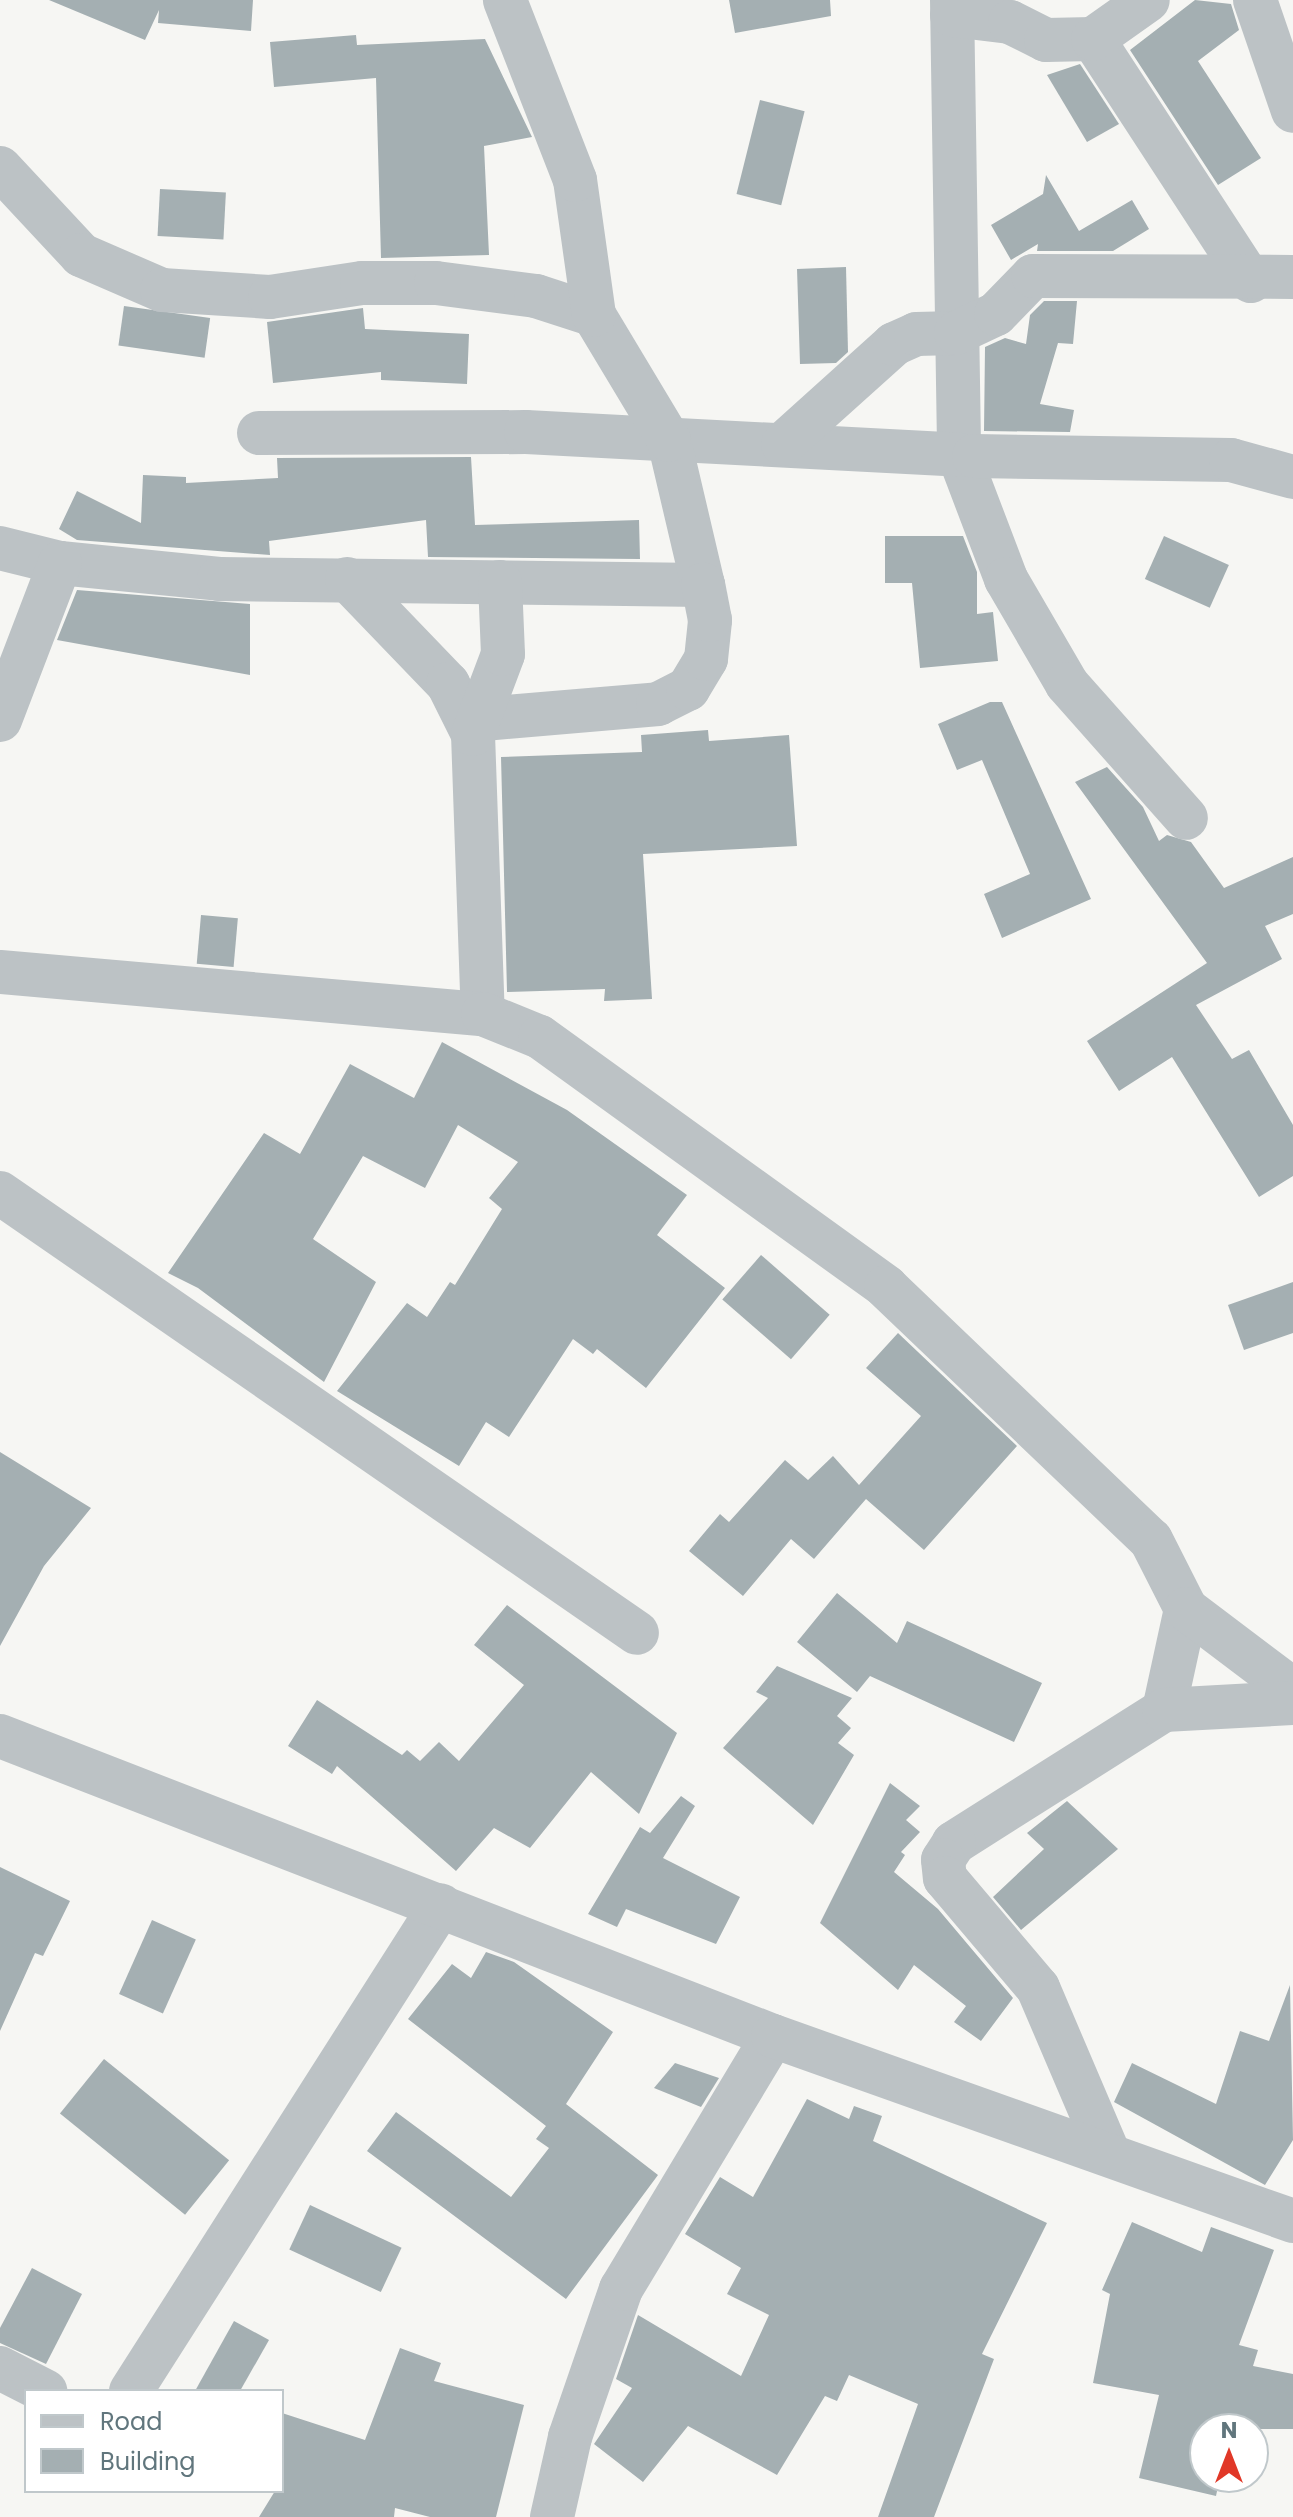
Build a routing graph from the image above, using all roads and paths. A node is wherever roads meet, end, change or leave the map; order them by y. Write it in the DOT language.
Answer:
graph roads {
  1 [pos="505,0"];
  2 [pos="1148,0"];
  3 [pos="1255,0"];
  4 [pos="952,7"];
  5 [pos="1093,39"];
  6 [pos="1293,111"];
  7 [pos="0,168"];
  8 [pos="1272,279"];
  9 [pos="594,315"];
  10 [pos="956,333"];
  11 [pos="259,433"];
  12 [pos="669,440"];
  13 [pos="783,444"];
  14 [pos="966,455"];
  15 [pos="1293,477"];
  16 [pos="0,548"];
  17 [pos="60,563"];
  18 [pos="347,579"];
  19 [pos="500,582"];
  20 [pos="703,585"];
  21 [pos="0,720"];
  22 [pos="478,726"];
  23 [pos="1186,818"];
  24 [pos="0,972"];
  25 [pos="483,1014"];
  26 [pos="0,1193"];
  27 [pos="1186,1609"];
  28 [pos="637,1633"];
  29 [pos="1293,1690"];
  30 [pos="1293,1703"];
  31 [pos="1164,1710"];
  32 [pos="0,1736"];
  33 [pos="441,1905"];
  34 [pos="773,2036"];
  35 [pos="1108,2152"];
  36 [pos="1293,2221"];
  37 [pos="0,2368"];
  38 [pos="41,2389"];
  39 [pos="132,2389"];
  40 [pos="552,2517"];
  1 -- 9 [label="street"];
  2 -- 5 [label="street"];
  3 -- 6 [label="street"];
  4 -- 5 [label="street"];
  4 -- 10 [label="street"];
  5 -- 8 [label="street"];
  7 -- 9 [label="street"];
  8 -- 10 [label="street"];
  9 -- 12 [label="street"];
  10 -- 13 [label="street"];
  10 -- 14 [label="street"];
  11 -- 12 [label="street"];
  12 -- 13 [label="street"];
  12 -- 20 [label="street"];
  13 -- 14 [label="street"];
  14 -- 15 [label="street"];
  14 -- 23 [label="street"];
  16 -- 17 [label="street"];
  17 -- 18 [label="street"];
  17 -- 21 [label="street"];
  18 -- 19 [label="street"];
  18 -- 22 [label="street"];
  19 -- 20 [label="street"];
  19 -- 22 [label="street"];
  20 -- 22 [label="street"];
  22 -- 25 [label="street"];
  24 -- 25 [label="street"];
  25 -- 27 [label="street"];
  26 -- 28 [label="street"];
  27 -- 29 [label="street"];
  27 -- 31 [label="street"];
  30 -- 31 [label="street"];
  31 -- 35 [label="street"];
  32 -- 33 [label="street"];
  33 -- 34 [label="street"];
  33 -- 39 [label="street"];
  34 -- 35 [label="street"];
  34 -- 40 [label="street"];
  35 -- 36 [label="street"];
  37 -- 38 [label="street"];
}
